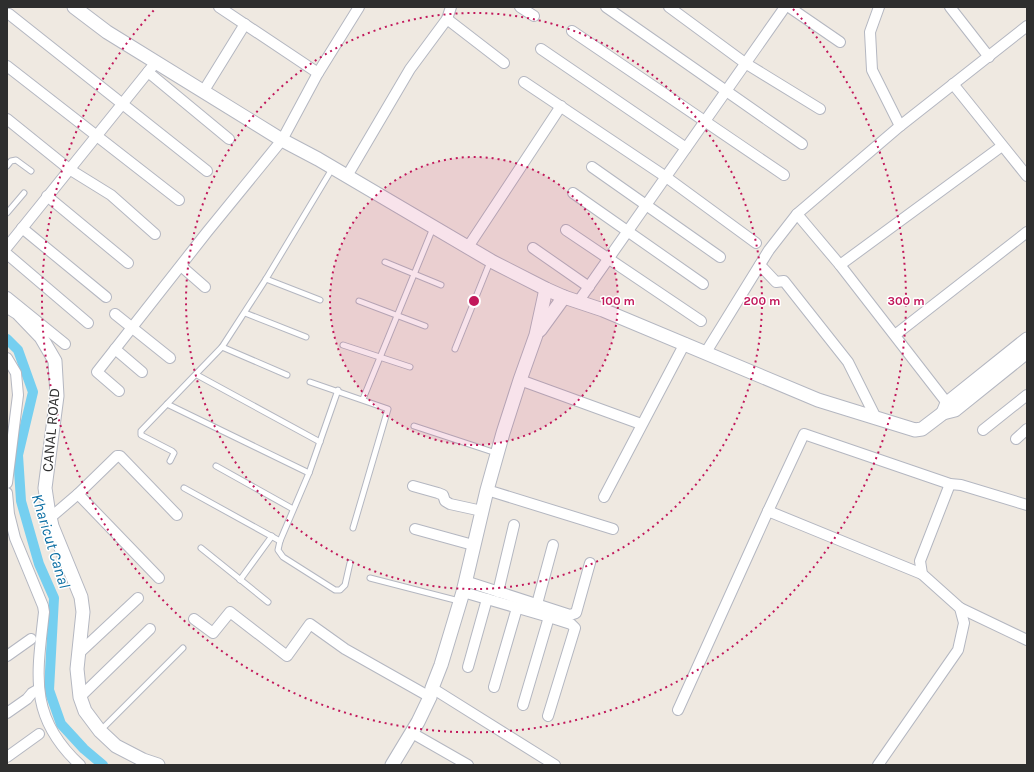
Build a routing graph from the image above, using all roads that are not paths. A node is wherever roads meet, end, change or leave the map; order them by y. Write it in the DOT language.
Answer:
graph roads {
  1 [pos="74,7"];
  2 [pos="219,7"];
  3 [pos="360,7"];
  4 [pos="451,7"];
  5 [pos="520,7"];
  6 [pos="606,7"];
  7 [pos="669,7"];
  8 [pos="785,7"];
  9 [pos="789,7"];
  10 [pos="879,7"];
  11 [pos="950,7"];
  12 [pos="9,14"];
  13 [pos="534,16"];
  14 [pos="447,19"];
  15 [pos="246,24"];
  16 [pos="1027,26"];
  17 [pos="572,31"];
  18 [pos="840,42"];
  19 [pos="541,49"];
  20 [pos="989,56"];
  21 [pos="504,63"];
  22 [pos="745,63"];
  23 [pos="7,66"];
  24 [pos="152,67"];
  25 [pos="318,73"];
  26 [pos="524,82"];
  27 [pos="953,84"];
  28 [pos="726,91"];
  29 [pos="203,92"];
  30 [pos="122,104"];
  31 [pos="561,106"];
  32 [pos="820,109"];
  33 [pos="7,119"];
  34 [pos="705,120"];
  35 [pos="900,126"];
  36 [pos="97,135"];
  37 [pos="229,139"];
  38 [pos="282,140"];
  39 [pos="802,144"];
  40 [pos="1002,146"];
  41 [pos="686,148"];
  42 [pos="7,166"];
  43 [pos="592,167"];
  44 [pos="333,168"];
  45 [pos="69,169"];
  46 [pos="31,171"];
  47 [pos="207,171"];
  48 [pos="784,175"];
  49 [pos="347,176"];
  50 [pos="1027,176"];
  51 [pos="666,177"];
  52 [pos="24,193"];
  53 [pos="573,193"];
  54 [pos="47,196"];
  55 [pos="179,200"];
  56 [pos="646,204"];
  57 [pos="7,213"];
  58 [pos="797,214"];
  59 [pos="22,228"];
  60 [pos="433,228"];
  61 [pos="566,230"];
  62 [pos="627,231"];
  63 [pos="1027,232"];
  64 [pos="155,234"];
  65 [pos="756,243"];
  66 [pos="7,247"];
  67 [pos="468,247"];
  68 [pos="533,248"];
  69 [pos="7,254"];
  70 [pos="720,257"];
  71 [pos="608,259"];
  72 [pos="491,261"];
  73 [pos="385,262"];
  74 [pos="128,263"];
  75 [pos="760,265"];
  76 [pos="840,265"];
  77 [pos="181,266"];
  78 [pos="414,274"];
  79 [pos="266,279"];
  80 [pos="441,284"];
  81 [pos="703,284"];
  82 [pos="205,287"];
  83 [pos="589,287"];
  84 [pos="546,290"];
  85 [pos="7,297"];
  86 [pos="106,297"];
  87 [pos="564,297"];
  88 [pos="320,300"];
  89 [pos="359,301"];
  90 [pos="578,302"];
  91 [pos="7,306"];
  92 [pos="245,313"];
  93 [pos="115,314"];
  94 [pos="397,315"];
  95 [pos="700,321"];
  96 [pos="88,323"];
  97 [pos="425,326"];
  98 [pos="133,327"];
  99 [pos="536,335"];
  100 [pos="895,335"];
  101 [pos="306,337"];
  102 [pos="1027,339"];
  103 [pos="685,343"];
  104 [pos="65,344"];
  105 [pos="343,346"];
  106 [pos="222,347"];
  107 [pos="115,349"];
  108 [pos="455,349"];
  109 [pos="706,352"];
  110 [pos="1027,352"];
  111 [pos="379,357"];
  112 [pos="7,358"];
  113 [pos="170,358"];
  114 [pos="410,367"];
  115 [pos="142,372"];
  116 [pos="197,375"];
  117 [pos="287,375"];
  118 [pos="520,380"];
  119 [pos="310,382"];
  120 [pos="338,390"];
  121 [pos="119,391"];
  122 [pos="1027,395"];
  123 [pos="363,399"];
  124 [pos="167,404"];
  125 [pos="945,408"];
  126 [pos="876,418"];
  127 [pos="641,424"];
  128 [pos="414,426"];
  129 [pos="1027,429"];
  130 [pos="982,430"];
  131 [pos="1016,439"];
  132 [pos="320,442"];
  133 [pos="497,453"];
  134 [pos="170,461"];
  135 [pos="216,466"];
  136 [pos="309,473"];
  137 [pos="7,483"];
  138 [pos="950,484"];
  139 [pos="413,486"];
  140 [pos="184,488"];
  141 [pos="487,490"];
  142 [pos="7,493"];
  143 [pos="78,494"];
  144 [pos="604,497"];
  145 [pos="1027,505"];
  146 [pos="293,509"];
  147 [pos="482,511"];
  148 [pos="768,511"];
  149 [pos="177,515"];
  150 [pos="50,518"];
  151 [pos="514,525"];
  152 [pos="352,528"];
  153 [pos="415,529"];
  154 [pos="613,529"];
  155 [pos="10,530"];
  156 [pos="272,536"];
  157 [pos="280,541"];
  158 [pos="473,544"];
  159 [pos="553,545"];
  160 [pos="201,548"];
  161 [pos="350,563"];
  162 [pos="590,563"];
  163 [pos="922,574"];
  164 [pos="159,578"];
  165 [pos="370,578"];
  166 [pos="240,580"];
  167 [pos="462,592"];
  168 [pos="498,592"];
  169 [pos="138,598"];
  170 [pos="487,599"];
  171 [pos="268,602"];
  172 [pos="537,604"];
  173 [pos="518,608"];
  174 [pos="960,608"];
  175 [pos="549,617"];
  176 [pos="194,619"];
  177 [pos="150,629"];
  178 [pos="31,639"];
  179 [pos="1027,640"];
  180 [pos="183,648"];
  181 [pos="78,654"];
  182 [pos="7,656"];
  183 [pos="468,667"];
  184 [pos="494,686"];
  185 [pos="39,688"];
  186 [pos="431,692"];
  187 [pos="80,697"];
  188 [pos="523,705"];
  189 [pos="678,710"];
  190 [pos="7,714"];
  191 [pos="548,716"];
  192 [pos="100,731"];
  193 [pos="412,733"];
  194 [pos="39,734"];
  195 [pos="7,757"];
  196 [pos="80,765"];
  197 [pos="158,765"];
  198 [pos="392,765"];
  199 [pos="468,765"];
  200 [pos="555,765"];
  201 [pos="878,765"];
  1 -- 24 [label="street"];
  2 -- 15 [label="street"];
  3 -- 25 [label="street"];
  4 -- 14 [label="street"];
  5 -- 13 [label="street"];
  6 -- 28 [label="street"];
  7 -- 22 [label="street"];
  8 -- 22 [label="street"];
  9 -- 18 [label="street"];
  10 -- 35 [label="street"];
  11 -- 20 [label="street"];
  12 -- 30 [label="street"];
  14 -- 21 [label="street"];
  14 -- 49 [label="street"];
  15 -- 25 [label="street"];
  15 -- 29 [label="street"];
  16 -- 20 [label="street"];
  17 -- 34 [label="street"];
  19 -- 41 [label="street"];
  20 -- 27 [label="street"];
  22 -- 28 [label="street"];
  22 -- 32 [label="street"];
  23 -- 36 [label="street"];
  24 -- 29 [label="street"];
  24 -- 30 [label="street"];
  24 -- 37 [label="street"];
  25 -- 38 [label="street"];
  26 -- 31 [label="street"];
  27 -- 35 [label="street"];
  27 -- 40 [label="street"];
  28 -- 34 [label="street"];
  28 -- 39 [label="street"];
  29 -- 38 [label="street"];
  30 -- 36 [label="street"];
  30 -- 47 [label="street"];
  31 -- 51 [label="street"];
  31 -- 67 [label="street"];
  33 -- 45 [label="street"];
  34 -- 41 [label="street"];
  34 -- 48 [label="street"];
  35 -- 58 [label="street"];
  36 -- 45 [label="street"];
  36 -- 55 [label="street"];
  38 -- 44 [label="street"];
  38 -- 77 [label="street"];
  40 -- 50 [label="street"];
  40 -- 76 [label="street"];
  41 -- 51 [label="street"];
  42 -- 46 [label="lane"];
  43 -- 56 [label="street"];
  44 -- 49 [label="street"];
  44 -- 79 [label="lane"];
  45 -- 54 [label="street"];
  45 -- 64 [label="street"];
  49 -- 60 [label="street"];
  51 -- 56 [label="street"];
  51 -- 65 [label="street"];
  52 -- 57 [label="lane"];
  53 -- 62 [label="street"];
  54 -- 59 [label="street"];
  54 -- 74 [label="street"];
  56 -- 62 [label="street"];
  56 -- 70 [label="street"];
  58 -- 75 [label="street"];
  58 -- 76 [label="street"];
  59 -- 66 [label="street"];
  59 -- 86 [label="street"];
  60 -- 67 [label="street"];
  60 -- 78 [label="lane"];
  61 -- 71 [label="street"];
  62 -- 71 [label="street"];
  62 -- 81 [label="street"];
  63 -- 100 [label="street"];
  67 -- 72 [label="street"];
  68 -- 83 [label="street"];
  69 -- 96 [label="street"];
  71 -- 83 [label="street"];
  71 -- 95 [label="street"];
  72 -- 84 [label="street"];
  72 -- 108 [label="lane"];
  73 -- 78 [label="lane"];
  75 -- 109 [label="street"];
  75 -- 126 [label="street"];
  76 -- 100 [label="street"];
  77 -- 82 [label="street"];
  77 -- 98 [label="street"];
  78 -- 80 [label="lane"];
  78 -- 94 [label="lane"];
  79 -- 88 [label="lane"];
  79 -- 92 [label="lane"];
  83 -- 90 [label="street"];
  84 -- 87 [label="street"];
  84 -- 99 [label="street"];
  85 -- 104 [label="street"];
  87 -- 90 [label="street"];
  87 -- 99 [label="street"];
  89 -- 94 [label="lane"];
  90 -- 103 [label="street"];
  91 -- 150 [label="street, CANAL ROAD"];
  92 -- 101 [label="lane"];
  92 -- 106 [label="lane"];
  93 -- 98 [label="street"];
  94 -- 97 [label="lane"];
  94 -- 111 [label="lane"];
  98 -- 107 [label="street"];
  98 -- 113 [label="street"];
  99 -- 118 [label="street"];
  100 -- 125 [label="street"];
  102 -- 125 [label="street"];
  103 -- 109 [label="street"];
  103 -- 127 [label="street"];
  105 -- 111 [label="lane"];
  106 -- 116 [label="lane"];
  106 -- 117 [label="lane"];
  107 -- 115 [label="street"];
  107 -- 121 [label="street"];
  109 -- 126 [label="street"];
  110 -- 125 [label="street"];
  111 -- 114 [label="lane"];
  111 -- 123 [label="lane"];
  112 -- 137 [label="street"];
  116 -- 124 [label="lane"];
  116 -- 132 [label="lane"];
  118 -- 127 [label="street"];
  118 -- 133 [label="street"];
  119 -- 120 [label="lane"];
  120 -- 123 [label="lane"];
  120 -- 132 [label="lane"];
  122 -- 130 [label="street"];
  123 -- 152 [label="lane"];
  124 -- 134 [label="lane"];
  124 -- 136 [label="lane"];
  125 -- 126 [label="street"];
  127 -- 144 [label="street"];
  128 -- 133 [label="lane"];
  129 -- 131 [label="street"];
  132 -- 136 [label="lane"];
  133 -- 141 [label="street"];
  135 -- 146 [label="lane"];
  136 -- 146 [label="lane"];
  138 -- 145 [label="street"];
  138 -- 148 [label="street"];
  138 -- 163 [label="street"];
  139 -- 147 [label="street"];
  140 -- 156 [label="lane"];
  141 -- 147 [label="street"];
  141 -- 154 [label="street"];
  142 -- 155 [label="street"];
  143 -- 149 [label="street"];
  143 -- 150 [label="street"];
  143 -- 164 [label="street"];
  146 -- 157 [label="lane"];
  147 -- 158 [label="street"];
  148 -- 163 [label="street"];
  148 -- 189 [label="street"];
  150 -- 181 [label="street, CANAL ROAD"];
  151 -- 168 [label="street"];
  153 -- 158 [label="street"];
  155 -- 185 [label="street"];
  156 -- 157 [label="lane"];
  156 -- 166 [label="lane"];
  157 -- 161 [label="lane"];
  158 -- 167 [label="street"];
  159 -- 172 [label="street"];
  160 -- 166 [label="lane"];
  162 -- 172 [label="street"];
  163 -- 174 [label="street"];
  165 -- 167 [label="lane"];
  166 -- 171 [label="lane"];
  167 -- 168 [label="street"];
  167 -- 170 [label="street"];
  167 -- 186 [label="street"];
  168 -- 172 [label="street"];
  169 -- 181 [label="street"];
  170 -- 173 [label="street"];
  170 -- 183 [label="street"];
  173 -- 175 [label="street"];
  173 -- 184 [label="street"];
  174 -- 179 [label="street"];
  174 -- 201 [label="street"];
  175 -- 188 [label="street"];
  175 -- 191 [label="street"];
  176 -- 186 [label="street"];
  177 -- 187 [label="street"];
  178 -- 182 [label="street"];
  180 -- 192 [label="lane"];
  181 -- 187 [label="street, CANAL ROAD"];
  185 -- 190 [label="street"];
  185 -- 196 [label="street"];
  186 -- 193 [label="street"];
  186 -- 200 [label="street"];
  187 -- 192 [label="street, CANAL ROAD"];
  192 -- 197 [label="street, CANAL ROAD"];
  193 -- 198 [label="street"];
  193 -- 199 [label="street"];
  194 -- 195 [label="street"];
}
